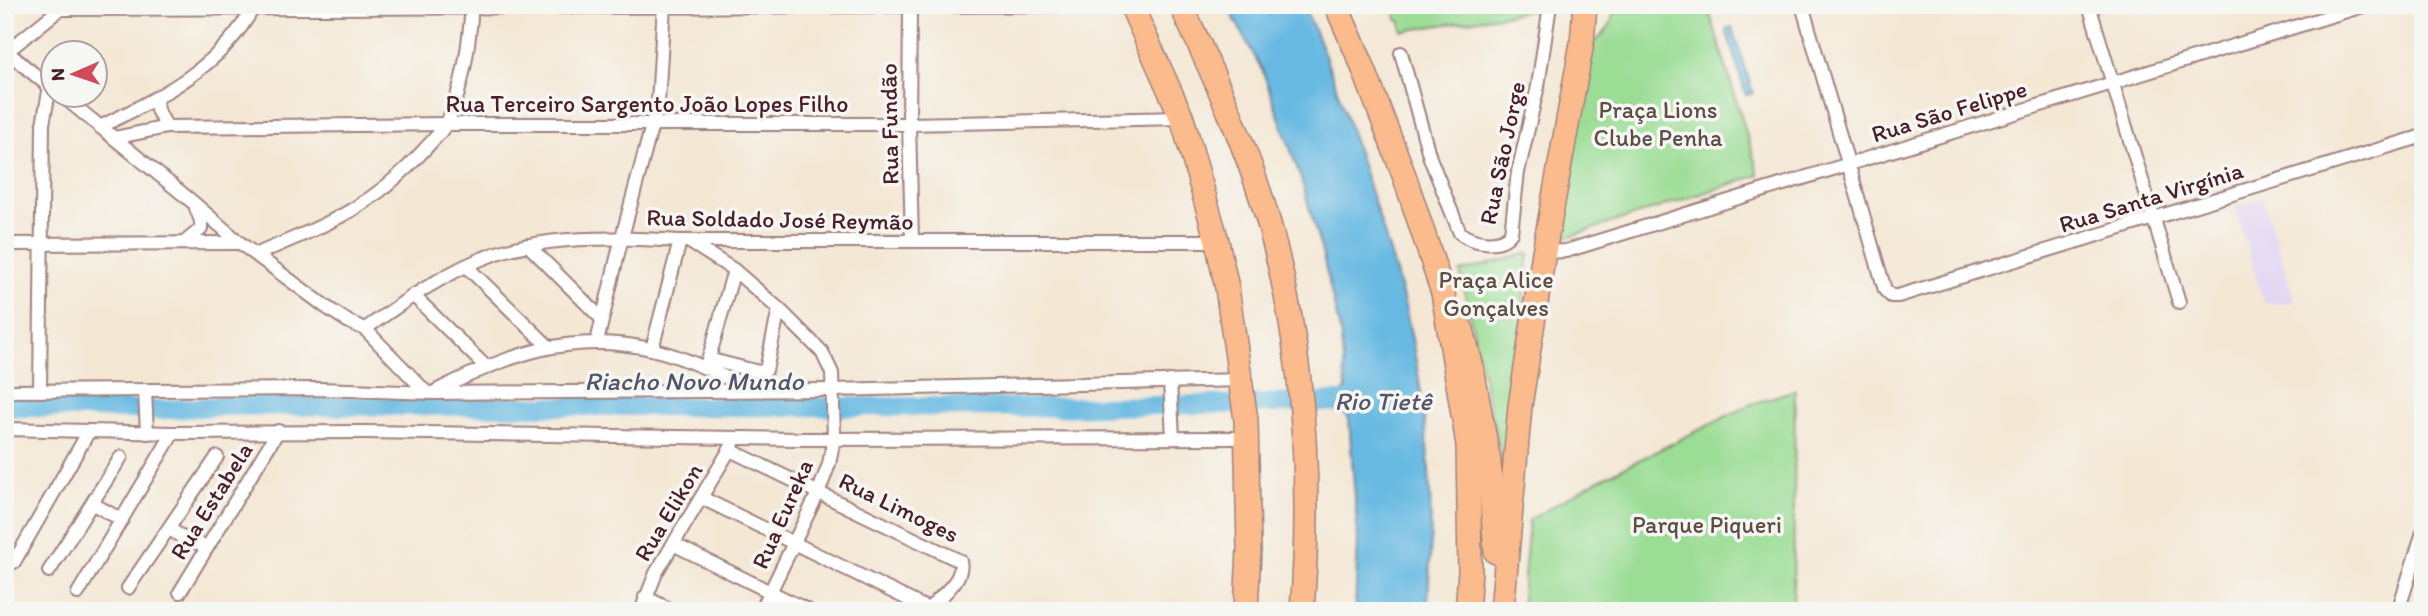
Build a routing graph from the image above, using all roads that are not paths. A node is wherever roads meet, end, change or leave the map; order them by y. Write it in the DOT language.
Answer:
graph roads {
  1 [pos="1131,5"];
  2 [pos="1181,5"];
  3 [pos="1336,5"];
  4 [pos="1550,5"];
  5 [pos="1586,5"];
  6 [pos="1802,5"];
  7 [pos="2090,5"];
  8 [pos="2366,5"];
  9 [pos="472,6"];
  10 [pos="664,6"];
  11 [pos="910,6"];
  12 [pos="64,7"];
  13 [pos="253,8"];
  14 [pos="6,52"];
  15 [pos="1401,53"];
  16 [pos="38,77"];
  17 [pos="2113,83"];
  18 [pos="156,99"];
  19 [pos="48,108"];
  20 [pos="76,108"];
  21 [pos="1182,118"];
  22 [pos="447,124"];
  23 [pos="654,124"];
  24 [pos="909,124"];
  25 [pos="100,127"];
  26 [pos="167,127"];
  27 [pos="2423,136"];
  28 [pos="114,138"];
  29 [pos="1848,164"];
  30 [pos="195,204"];
  31 [pos="2154,218"];
  32 [pos="622,237"];
  33 [pos="684,241"];
  34 [pos="912,241"];
  35 [pos="1217,241"];
  36 [pos="183,243"];
  37 [pos="240,243"];
  38 [pos="5,244"];
  39 [pos="41,244"];
  40 [pos="528,245"];
  41 [pos="1544,252"];
  42 [pos="257,254"];
  43 [pos="466,266"];
  44 [pos="734,270"];
  45 [pos="1443,293"];
  46 [pos="413,295"];
  47 [pos="2179,302"];
  48 [pos="779,309"];
  49 [pos="602,319"];
  50 [pos="365,329"];
  51 [pos="597,342"];
  52 [pos="548,346"];
  53 [pos="652,349"];
  54 [pos="707,364"];
  55 [pos="485,366"];
  56 [pos="1170,381"];
  57 [pos="1242,385"];
  58 [pos="754,390"];
  59 [pos="5,391"];
  60 [pos="40,391"];
  61 [pos="429,392"];
  62 [pos="833,394"];
  63 [pos="145,395"];
  64 [pos="147,428"];
  65 [pos="5,429"];
  66 [pos="1247,429"];
  67 [pos="89,431"];
  68 [pos="278,431"];
  69 [pos="173,433"];
  70 [pos="737,438"];
  71 [pos="834,438"];
  72 [pos="1173,438"];
  73 [pos="730,450"];
  74 [pos="121,457"];
  75 [pos="217,457"];
  76 [pos="819,492"];
  77 [pos="702,498"];
  78 [pos="93,504"];
  79 [pos="122,520"];
  80 [pos="170,529"];
  81 [pos="2423,532"];
  82 [pos="795,542"];
  83 [pos="673,544"];
  84 [pos="207,547"];
  85 [pos="15,562"];
  86 [pos="48,571"];
  87 [pos="128,588"];
  88 [pos="771,591"];
  89 [pos="180,592"];
  90 [pos="79,593"];
  91 [pos="645,597"];
  92 [pos="2399,608"];
  93 [pos="928,610"];
  94 [pos="641,611"];
  95 [pos="673,611"];
  96 [pos="761,611"];
  97 [pos="808,611"];
  98 [pos="1246,611"];
  99 [pos="1302,611"];
  100 [pos="1467,611"];
  101 [pos="1495,611"];
  102 [pos="1502,611"];
  1 -- 11 [label="street"];
  1 -- 21 [label="highway"];
  2 -- 99 [label="highway"];
  3 -- 45 [label="highway"];
  4 -- 15 [label="street, Rua São Jorge"];
  5 -- 41 [label="highway"];
  6 -- 29 [label="street"];
  7 -- 17 [label="street"];
  8 -- 17 [label="street, Rua São Felippe"];
  9 -- 10 [label="street"];
  9 -- 13 [label="street"];
  9 -- 22 [label="street"];
  10 -- 11 [label="street"];
  10 -- 23 [label="street"];
  11 -- 24 [label="street, Rua Fundão"];
  12 -- 13 [label="street"];
  12 -- 14 [label="street"];
  13 -- 18 [label="street"];
  14 -- 16 [label="street"];
  17 -- 29 [label="street, Rua São Felippe"];
  17 -- 31 [label="street"];
  18 -- 25 [label="street"];
  18 -- 26 [label="street"];
  19 -- 39 [label="street"];
  20 -- 25 [label="street"];
  21 -- 24 [label="street, Rua Terceiro Sargento João Lopes Filho"];
  21 -- 35 [label="highway"];
  22 -- 23 [label="street, Rua Terceiro Sargento João Lopes Filho"];
  22 -- 26 [label="street, Rua Terceiro Sargento João Lopes Filho"];
  22 -- 42 [label="street"];
  23 -- 24 [label="street, Rua Terceiro Sargento João Lopes Filho"];
  23 -- 32 [label="street"];
  24 -- 34 [label="street, Rua Fundão"];
  25 -- 28 [label="street"];
  26 -- 28 [label="street, Rua Terceiro Sargento João Lopes Filho"];
  27 -- 31 [label="street, Rua Santa Virgínia"];
  28 -- 30 [label="street"];
  29 -- 31 [label="street, Rua Santa Virgínia"];
  29 -- 41 [label="street, Rua São Felippe"];
  30 -- 36 [label="street"];
  30 -- 37 [label="street"];
  31 -- 47 [label="street"];
  32 -- 33 [label="street, Rua Soldado José Reymão"];
  32 -- 40 [label="street, Rua Soldado José Reymão"];
  32 -- 49 [label="street"];
  33 -- 34 [label="street, Rua Soldado José Reymão"];
  33 -- 44 [label="street, Rua Eureka"];
  33 -- 53 [label="street"];
  34 -- 35 [label="street, Rua Soldado José Reymão"];
  35 -- 57 [label="highway"];
  36 -- 37 [label="street"];
  36 -- 39 [label="street"];
  37 -- 42 [label="street"];
  38 -- 39 [label="street"];
  39 -- 60 [label="street"];
  40 -- 43 [label="street, Rua Soldado José Reymão"];
  40 -- 49 [label="street"];
  41 -- 102 [label="highway"];
  42 -- 50 [label="street"];
  43 -- 46 [label="street, Rua Soldado José Reymão"];
  43 -- 52 [label="street"];
  44 -- 48 [label="street, Rua Eureka"];
  44 -- 54 [label="street"];
  45 -- 100 [label="highway"];
  45 -- 101 [label="highway"];
  46 -- 50 [label="street, Rua Soldado José Reymão"];
  46 -- 55 [label="street"];
  48 -- 54 [label="street"];
  48 -- 62 [label="street, Rua Eureka"];
  49 -- 51 [label="street"];
  50 -- 61 [label="street"];
  51 -- 52 [label="street"];
  51 -- 53 [label="street"];
  52 -- 55 [label="street"];
  53 -- 54 [label="street"];
  54 -- 58 [label="street"];
  55 -- 61 [label="street"];
  56 -- 57 [label="street"];
  56 -- 62 [label="street"];
  56 -- 72 [label="street"];
  57 -- 66 [label="highway"];
  58 -- 61 [label="street"];
  58 -- 62 [label="street"];
  59 -- 60 [label="street"];
  60 -- 63 [label="street"];
  61 -- 63 [label="street"];
  62 -- 71 [label="street, Rua Eureka"];
  63 -- 64 [label="street"];
  64 -- 67 [label="street"];
  64 -- 69 [label="street"];
  65 -- 67 [label="street"];
  66 -- 72 [label="street"];
  66 -- 98 [label="highway"];
  67 -- 85 [label="street"];
  68 -- 69 [label="street"];
  68 -- 70 [label="street"];
  68 -- 84 [label="street, Rua Estabela"];
  69 -- 79 [label="street"];
  70 -- 71 [label="street"];
  70 -- 73 [label="street, Rua Elikon"];
  71 -- 72 [label="street"];
  71 -- 76 [label="street, Rua Eureka"];
  73 -- 76 [label="street, Rua Limoges"];
  73 -- 77 [label="street, Rua Elikon"];
  74 -- 78 [label="street"];
  75 -- 80 [label="street"];
  76 -- 82 [label="street, Rua Eureka"];
  76 -- 93 [label="street, Rua Limoges"];
  77 -- 82 [label="street"];
  77 -- 83 [label="street, Rua Elikon"];
  78 -- 79 [label="street"];
  78 -- 86 [label="street"];
  79 -- 90 [label="street"];
  80 -- 84 [label="street"];
  80 -- 87 [label="street"];
  81 -- 92 [label="street"];
  82 -- 88 [label="street, Rua Eureka"];
  82 -- 93 [label="street"];
  83 -- 88 [label="street"];
  83 -- 91 [label="street, Rua Elikon"];
  84 -- 89 [label="street, Rua Estabela"];
  88 -- 96 [label="street, Rua Eureka"];
  88 -- 97 [label="street"];
  91 -- 94 [label="street, Rua Elikon"];
  91 -- 95 [label="street"];
}
